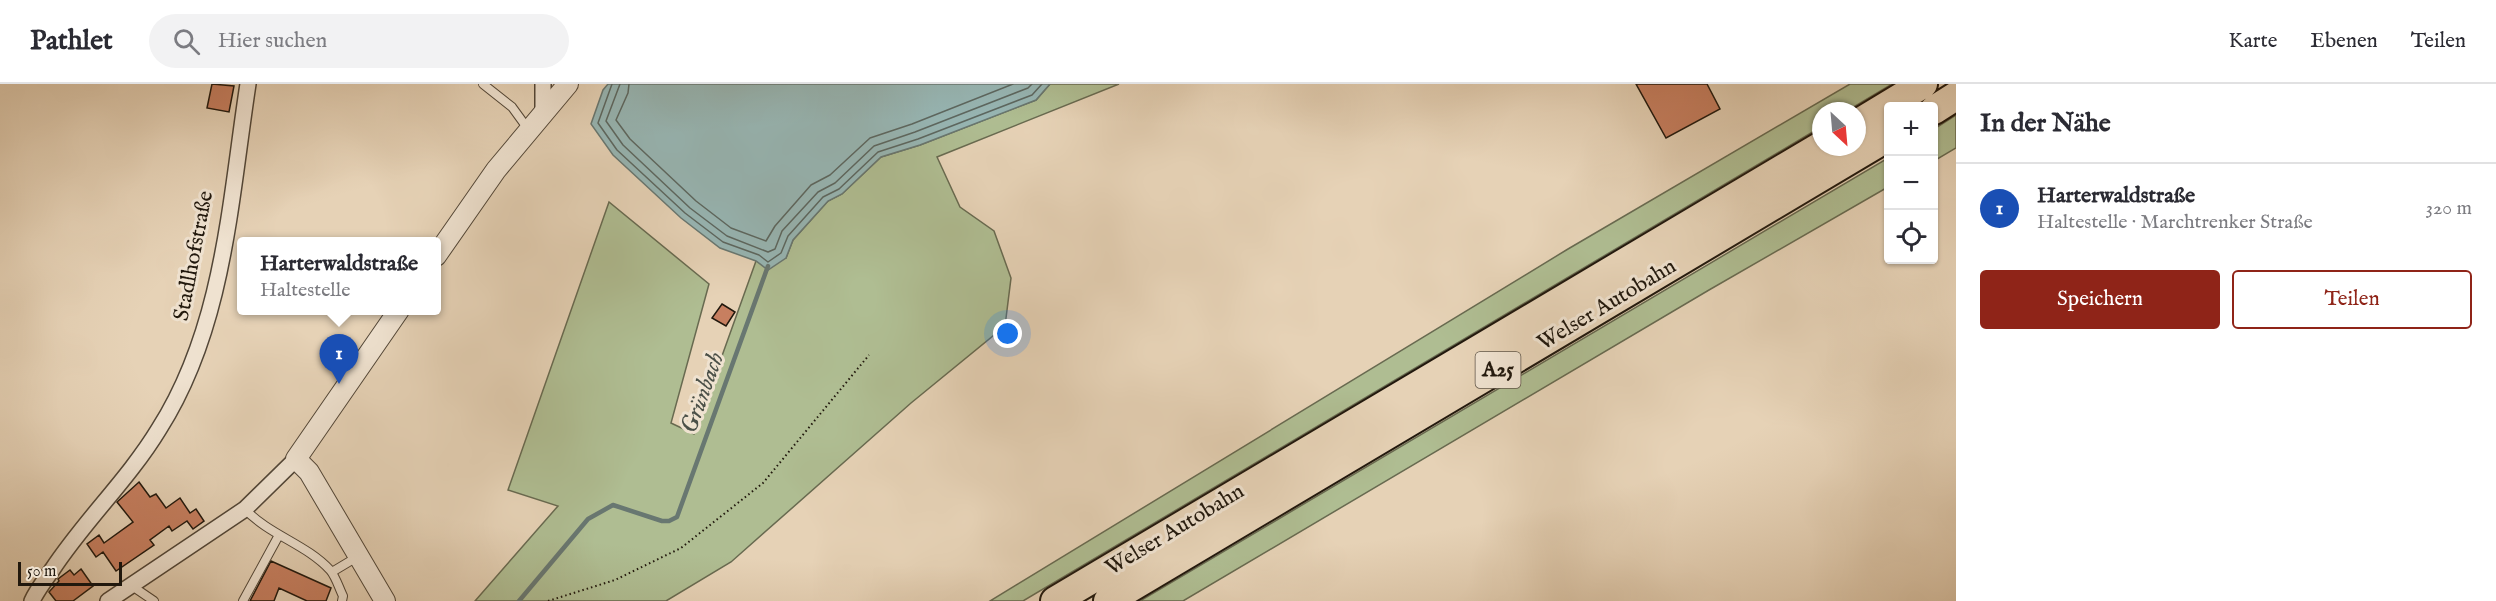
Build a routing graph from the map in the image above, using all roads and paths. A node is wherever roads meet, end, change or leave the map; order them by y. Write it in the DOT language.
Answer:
graph roads {
  1 [pos="248,84"];
  2 [pos="483,84"];
  3 [pos="543,84"];
  4 [pos="568,84"];
  5 [pos="1923,84"];
  6 [pos="1956,96"];
  7 [pos="1938,107"];
  8 [pos="543,112"];
  9 [pos="1866,119"];
  10 [pos="528,129"];
  11 [pos="1884,139"];
  12 [pos="1812,151"];
  13 [pos="441,249"];
  14 [pos="396,315"];
  15 [pos="869,355"];
  16 [pos="296,459"];
  17 [pos="245,509"];
  18 [pos="279,534"];
  19 [pos="359,556"];
  20 [pos="332,572"];
  21 [pos="132,586"];
  22 [pos="32,601"];
  23 [pos="108,601"];
  24 [pos="154,601"];
  25 [pos="243,601"];
  26 [pos="342,601"];
  27 [pos="385,601"];
  28 [pos="548,601"];
  29 [pos="1055,601"];
  30 [pos="1108,601"];
  1 -- 22 [label="street, Stadlhofstraße"];
  2 -- 10 [label="lane"];
  3 -- 8 [label="street"];
  4 -- 8 [label="street"];
  5 -- 9 [label="highway"];
  6 -- 7 [label="highway"];
  8 -- 10 [label="street"];
  10 -- 13 [label="street"];
  11 -- 30 [label="highway, Welser Autobahn / A25"];
  12 -- 29 [label="highway, Welser Autobahn / A25"];
  14 -- 16 [label="street"];
  15 -- 28 [label="path"];
  16 -- 17 [label="street"];
  16 -- 19 [label="street"];
  17 -- 18 [label="lane"];
  17 -- 21 [label="street"];
  18 -- 20 [label="lane"];
  18 -- 25 [label="lane"];
  19 -- 20 [label="lane"];
  19 -- 27 [label="street"];
  20 -- 26 [label="lane"];
  21 -- 23 [label="street"];
  21 -- 24 [label="lane"];
}
